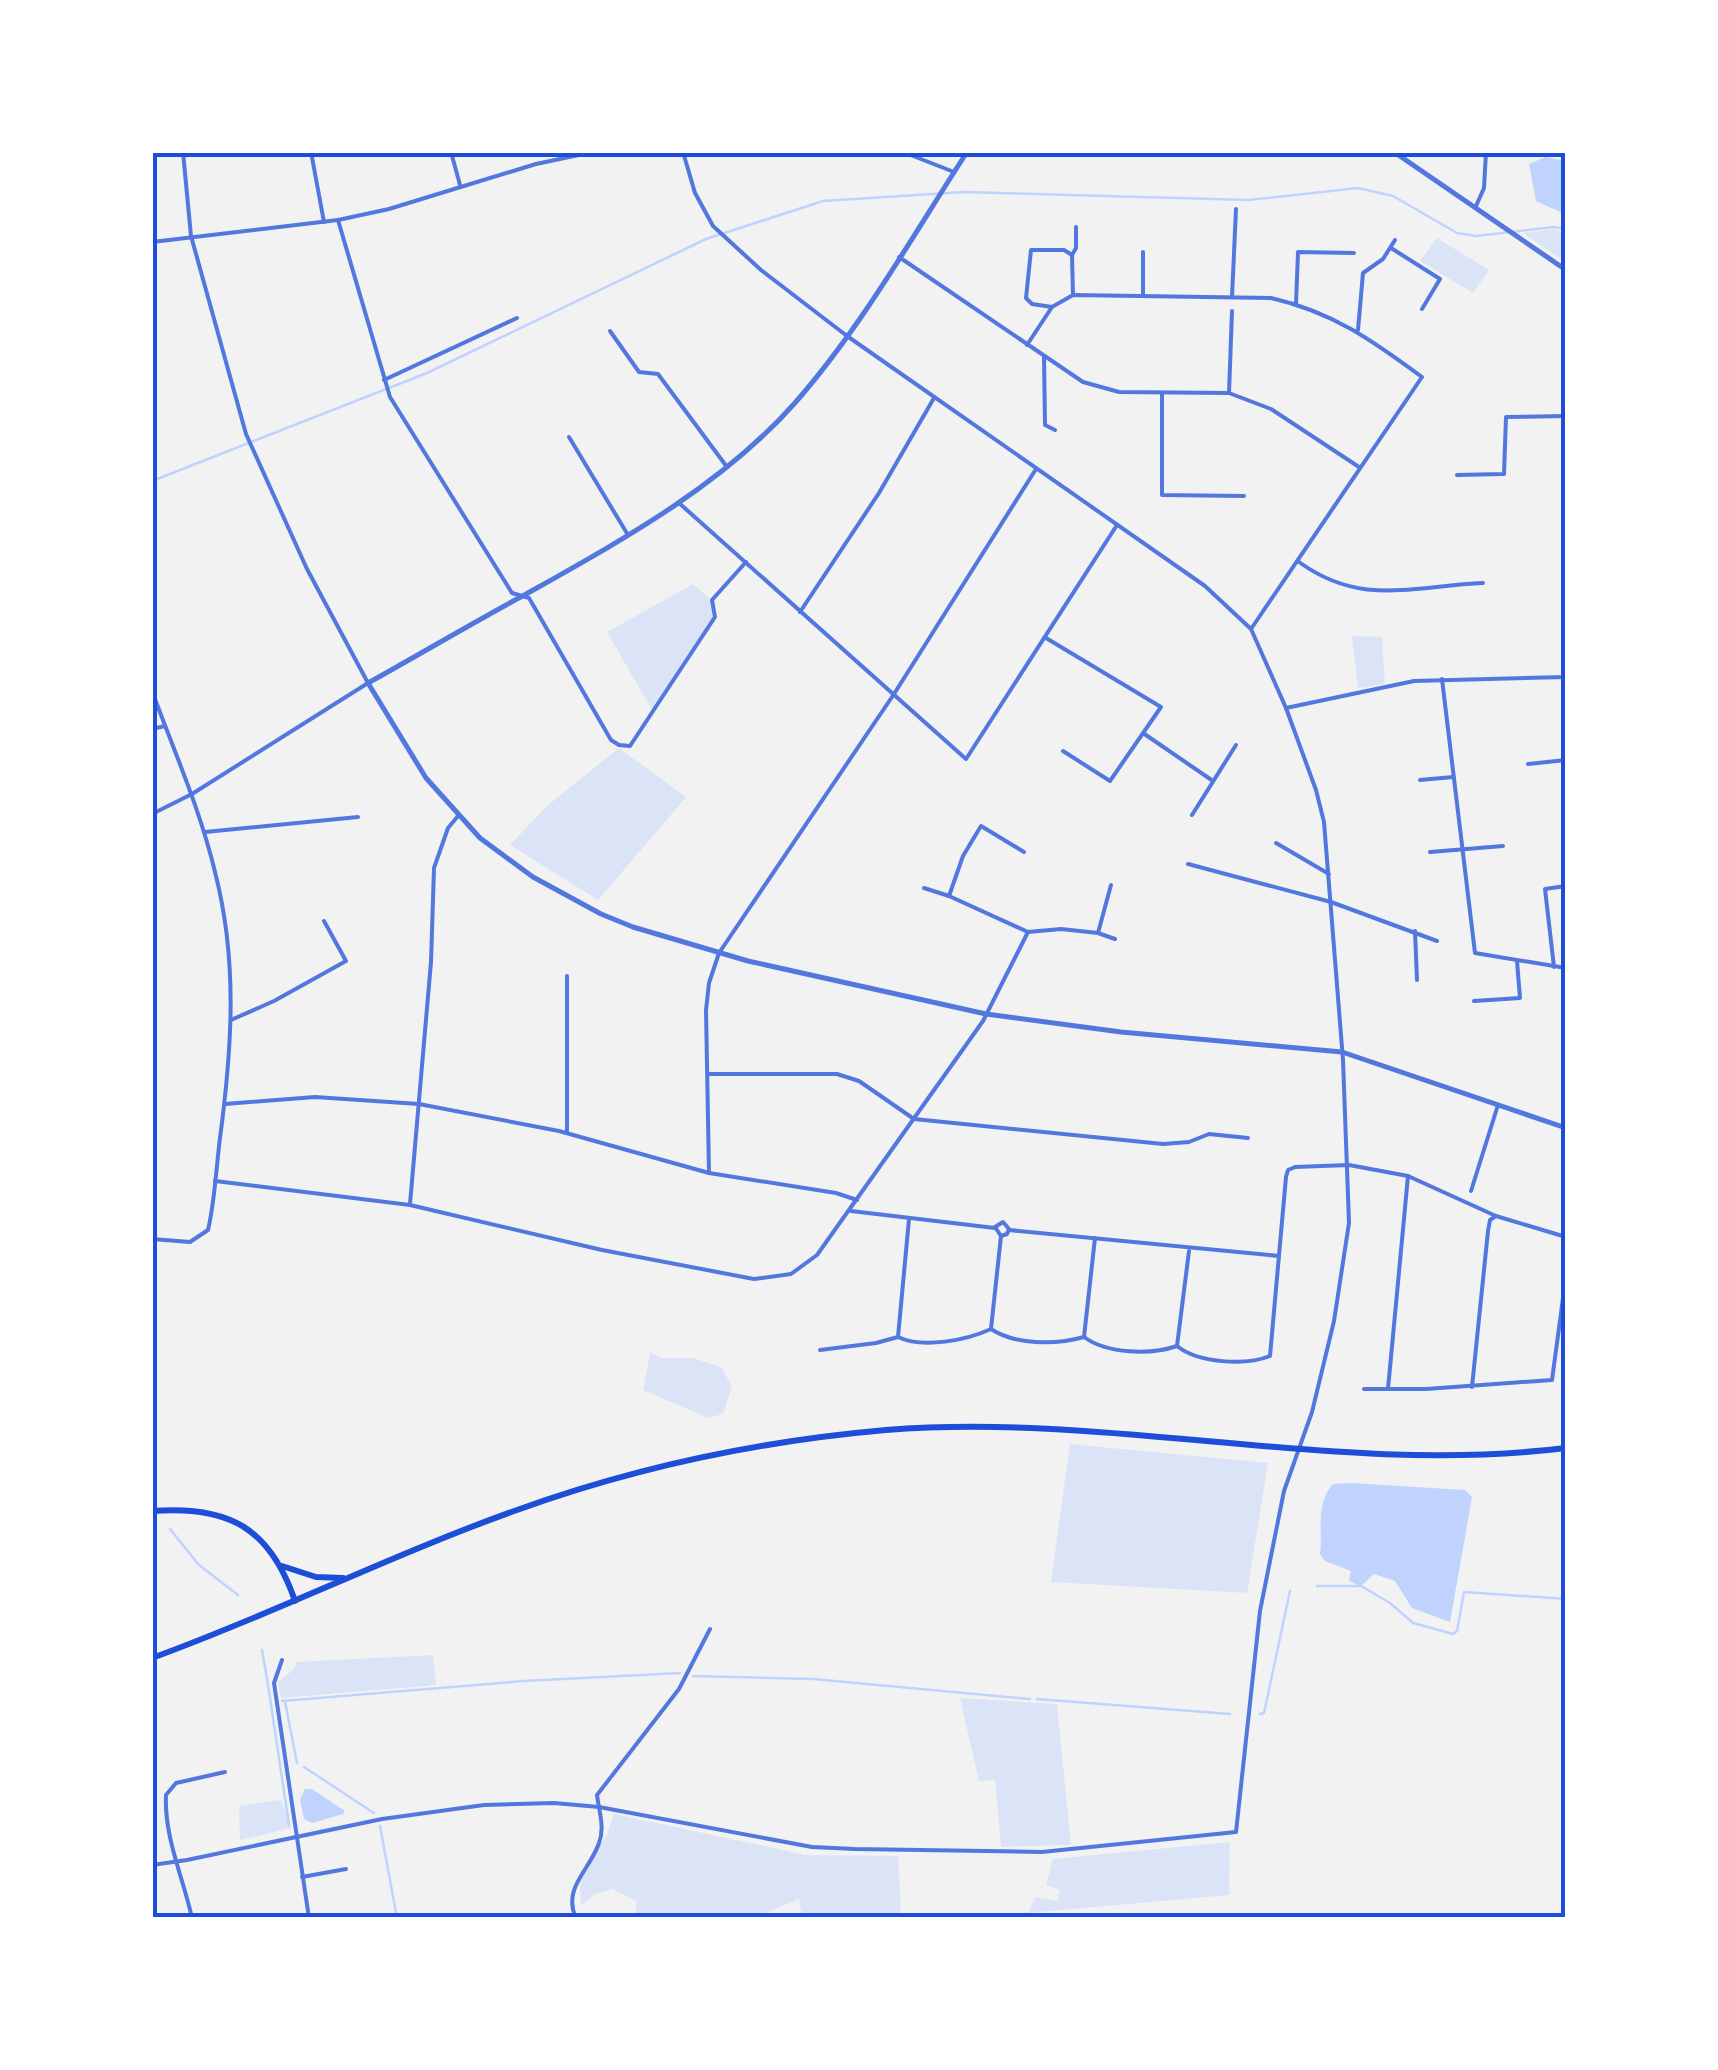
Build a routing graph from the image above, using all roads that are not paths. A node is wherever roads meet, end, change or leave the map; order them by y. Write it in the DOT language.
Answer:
graph roads {
  1 [pos="183,152"];
  2 [pos="312,152"];
  3 [pos="451,152"];
  4 [pos="593,152"];
  5 [pos="682,152"];
  6 [pos="903,152"];
  7 [pos="967,152"];
  8 [pos="1394,152"];
  9 [pos="1486,152"];
  10 [pos="954,172"];
  11 [pos="460,185"];
  12 [pos="1475,208"];
  13 [pos="1236,209"];
  14 [pos="338,220"];
  15 [pos="324,222"];
  16 [pos="1076,227"];
  17 [pos="191,236"];
  18 [pos="1395,240"];
  19 [pos="152,242"];
  20 [pos="1391,248"];
  21 [pos="1143,252"];
  22 [pos="1354,253"];
  23 [pos="1072,255"];
  24 [pos="899,256"];
  25 [pos="1566,270"];
  26 [pos="1072,295"];
  27 [pos="1143,296"];
  28 [pos="1232,297"];
  29 [pos="1296,304"];
  30 [pos="1052,307"];
  31 [pos="1422,309"];
  32 [pos="1232,312"];
  33 [pos="516,318"];
  34 [pos="1358,330"];
  35 [pos="610,331"];
  36 [pos="847,336"];
  37 [pos="1028,345"];
  38 [pos="1044,357"];
  39 [pos="384,380"];
  40 [pos="1162,393"];
  41 [pos="1229,393"];
  42 [pos="934,398"];
  43 [pos="1566,416"];
  44 [pos="1055,430"];
  45 [pos="568,436"];
  46 [pos="727,467"];
  47 [pos="1360,468"];
  48 [pos="1036,469"];
  49 [pos="1457,475"];
  50 [pos="1244,496"];
  51 [pos="679,503"];
  52 [pos="1117,525"];
  53 [pos="628,535"];
  54 [pos="746,562"];
  55 [pos="1299,562"];
  56 [pos="1483,583"];
  57 [pos="521,596"];
  58 [pos="800,612"];
  59 [pos="1251,629"];
  60 [pos="1046,638"];
  61 [pos="1566,677"];
  62 [pos="1442,679"];
  63 [pos="368,683"];
  64 [pos="152,691"];
  65 [pos="894,694"];
  66 [pos="1286,708"];
  67 [pos="164,726"];
  68 [pos="152,729"];
  69 [pos="1143,733"];
  70 [pos="1236,745"];
  71 [pos="1062,751"];
  72 [pos="1566,760"];
  73 [pos="1528,764"];
  74 [pos="1453,777"];
  75 [pos="1420,780"];
  76 [pos="1214,781"];
  77 [pos="192,794"];
  78 [pos="152,814"];
  79 [pos="1192,815"];
  80 [pos="458,816"];
  81 [pos="358,817"];
  82 [pos="205,832"];
  83 [pos="1276,843"];
  84 [pos="1503,846"];
  85 [pos="1462,851"];
  86 [pos="1024,852"];
  87 [pos="1430,852"];
  88 [pos="1188,864"];
  89 [pos="1329,874"];
  90 [pos="1112,885"];
  91 [pos="1566,886"];
  92 [pos="924,888"];
  93 [pos="949,896"];
  94 [pos="1331,902"];
  95 [pos="324,921"];
  96 [pos="1414,931"];
  97 [pos="1028,932"];
  98 [pos="1098,933"];
  99 [pos="1115,939"];
  100 [pos="1436,940"];
  101 [pos="719,953"];
  102 [pos="1517,961"];
  103 [pos="1554,967"];
  104 [pos="1566,968"];
  105 [pos="566,976"];
  106 [pos="1417,980"];
  107 [pos="1474,1001"];
  108 [pos="986,1014"];
  109 [pos="231,1020"];
  110 [pos="1342,1052"];
  111 [pos="709,1074"];
  112 [pos="225,1104"];
  113 [pos="419,1104"];
  114 [pos="1498,1104"];
  115 [pos="914,1118"];
  116 [pos="1566,1128"];
  117 [pos="567,1133"];
  118 [pos="1248,1138"];
  119 [pos="1349,1165"];
  120 [pos="709,1173"];
  121 [pos="1408,1176"];
  122 [pos="215,1181"];
  123 [pos="1470,1191"];
  124 [pos="857,1200"];
  125 [pos="410,1205"];
  126 [pos="849,1211"];
  127 [pos="1496,1216"];
  128 [pos="909,1219"];
  129 [pos="995,1228"];
  130 [pos="1009,1230"];
  131 [pos="1001,1236"];
  132 [pos="1566,1237"];
  133 [pos="1095,1238"];
  134 [pos="152,1239"];
  135 [pos="1189,1249"];
  136 [pos="1279,1256"];
  137 [pos="1566,1276"];
  138 [pos="991,1329"];
  139 [pos="898,1337"];
  140 [pos="1084,1338"];
  141 [pos="1177,1346"];
  142 [pos="820,1350"];
  143 [pos="1472,1387"];
  144 [pos="1364,1389"];
  145 [pos="1388,1390"];
  146 [pos="1566,1448"];
  147 [pos="152,1512"];
  148 [pos="281,1566"];
  149 [pos="354,1576"];
  150 [pos="296,1601"];
  151 [pos="710,1629"];
  152 [pos="152,1658"];
  153 [pos="282,1660"];
  154 [pos="224,1772"];
  155 [pos="598,1808"];
  156 [pos="297,1837"];
  157 [pos="174,1860"];
  158 [pos="152,1864"];
  159 [pos="346,1869"];
  160 [pos="302,1877"];
  161 [pos="192,1918"];
  162 [pos="310,1918"];
  163 [pos="576,1918"];
  1 -- 17 [label="street"];
  2 -- 15 [label="street"];
  3 -- 11 [label="street"];
  4 -- 11 [label="street"];
  5 -- 36 [label="street"];
  6 -- 10 [label="street"];
  7 -- 10 [label="street"];
  8 -- 12 [label="street"];
  9 -- 12 [label="street"];
  10 -- 24 [label="street"];
  11 -- 14 [label="street"];
  12 -- 25 [label="street"];
  13 -- 28 [label="street"];
  14 -- 15 [label="street"];
  14 -- 39 [label="street"];
  15 -- 17 [label="street"];
  16 -- 23 [label="street"];
  17 -- 19 [label="street"];
  17 -- 63 [label="street"];
  18 -- 20 [label="street"];
  20 -- 31 [label="street"];
  20 -- 34 [label="street"];
  21 -- 27 [label="street"];
  22 -- 29 [label="street"];
  23 -- 26 [label="street"];
  23 -- 30 [label="street"];
  24 -- 36 [label="street"];
  24 -- 37 [label="street"];
  26 -- 27 [label="street"];
  26 -- 30 [label="street"];
  27 -- 28 [label="street"];
  28 -- 29 [label="street"];
  29 -- 34 [label="street"];
  30 -- 37 [label="street"];
  32 -- 41 [label="street"];
  33 -- 39 [label="street"];
  34 -- 47 [label="street"];
  35 -- 46 [label="street"];
  36 -- 42 [label="street"];
  36 -- 46 [label="street"];
  37 -- 38 [label="street"];
  38 -- 40 [label="street"];
  38 -- 44 [label="street"];
  39 -- 57 [label="street"];
  40 -- 41 [label="street"];
  40 -- 50 [label="street"];
  41 -- 47 [label="street"];
  42 -- 48 [label="street"];
  42 -- 58 [label="street"];
  43 -- 49 [label="street"];
  45 -- 53 [label="street"];
  46 -- 51 [label="street"];
  47 -- 55 [label="street"];
  48 -- 52 [label="street"];
  48 -- 65 [label="street"];
  51 -- 53 [label="street"];
  51 -- 54 [label="street"];
  52 -- 59 [label="street"];
  52 -- 60 [label="street"];
  53 -- 57 [label="street"];
  54 -- 57 [label="street"];
  54 -- 58 [label="street"];
  55 -- 56 [label="street"];
  55 -- 59 [label="street"];
  57 -- 63 [label="street"];
  58 -- 65 [label="street"];
  59 -- 66 [label="street"];
  60 -- 65 [label="street"];
  60 -- 69 [label="street"];
  61 -- 62 [label="street"];
  62 -- 66 [label="street"];
  62 -- 74 [label="street"];
  63 -- 77 [label="street"];
  63 -- 80 [label="street"];
  64 -- 67 [label="street"];
  65 -- 101 [label="street"];
  66 -- 89 [label="street"];
  67 -- 68 [label="street"];
  67 -- 77 [label="street"];
  69 -- 71 [label="street"];
  69 -- 76 [label="street"];
  70 -- 76 [label="street"];
  72 -- 73 [label="street"];
  74 -- 75 [label="street"];
  74 -- 85 [label="street"];
  76 -- 79 [label="street"];
  77 -- 78 [label="street"];
  77 -- 82 [label="street"];
  80 -- 101 [label="street"];
  80 -- 113 [label="street"];
  81 -- 82 [label="street"];
  82 -- 109 [label="street"];
  83 -- 89 [label="street"];
  84 -- 85 [label="street"];
  85 -- 87 [label="street"];
  85 -- 102 [label="street"];
  86 -- 93 [label="street"];
  88 -- 94 [label="street"];
  89 -- 94 [label="street"];
  90 -- 98 [label="street"];
  91 -- 103 [label="street"];
  92 -- 93 [label="street"];
  93 -- 97 [label="street"];
  94 -- 96 [label="street"];
  94 -- 110 [label="street"];
  95 -- 109 [label="street"];
  96 -- 100 [label="street"];
  96 -- 106 [label="street"];
  97 -- 98 [label="street"];
  97 -- 108 [label="street"];
  98 -- 99 [label="street"];
  101 -- 108 [label="street"];
  101 -- 111 [label="street"];
  102 -- 103 [label="street"];
  102 -- 107 [label="street"];
  103 -- 104 [label="street"];
  105 -- 117 [label="street"];
  108 -- 110 [label="street"];
  108 -- 115 [label="street"];
  109 -- 112 [label="street"];
  110 -- 114 [label="street"];
  110 -- 119 [label="street"];
  111 -- 115 [label="street"];
  111 -- 120 [label="street"];
  112 -- 113 [label="street"];
  112 -- 122 [label="street"];
  113 -- 117 [label="street"];
  113 -- 125 [label="street"];
  114 -- 116 [label="street"];
  114 -- 123 [label="street"];
  115 -- 118 [label="street"];
  115 -- 124 [label="street"];
  117 -- 120 [label="street"];
  119 -- 121 [label="street"];
  119 -- 136 [label="street"];
  119 -- 155 [label="street"];
  120 -- 124 [label="street"];
  121 -- 127 [label="street"];
  121 -- 145 [label="street"];
  122 -- 125 [label="street"];
  122 -- 134 [label="street"];
  124 -- 126 [label="street"];
  125 -- 126 [label="street"];
  126 -- 128 [label="street"];
  127 -- 132 [label="street"];
  127 -- 143 [label="street"];
  128 -- 129 [label="street"];
  128 -- 139 [label="street"];
  129 -- 130 [label="street"];
  129 -- 131 [label="street"];
  130 -- 131 [label="street"];
  130 -- 133 [label="street"];
  131 -- 138 [label="street"];
  133 -- 135 [label="street"];
  133 -- 140 [label="street"];
  135 -- 136 [label="street"];
  135 -- 141 [label="street"];
  136 -- 141 [label="street"];
  137 -- 143 [label="street"];
  138 -- 139 [label="street"];
  138 -- 140 [label="street"];
  139 -- 142 [label="street"];
  140 -- 141 [label="street"];
  143 -- 145 [label="street"];
  144 -- 145 [label="street"];
  146 -- 149 [label="main road"];
  147 -- 148 [label="main road"];
  148 -- 149 [label="main road"];
  148 -- 150 [label="main road"];
  149 -- 150 [label="main road"];
  150 -- 152 [label="main road"];
  151 -- 155 [label="street"];
  153 -- 156 [label="street"];
  154 -- 157 [label="street"];
  155 -- 156 [label="street"];
  155 -- 163 [label="street"];
  156 -- 157 [label="street"];
  156 -- 160 [label="street"];
  157 -- 158 [label="street"];
  157 -- 161 [label="street"];
  159 -- 160 [label="street"];
  160 -- 162 [label="street"];
}
